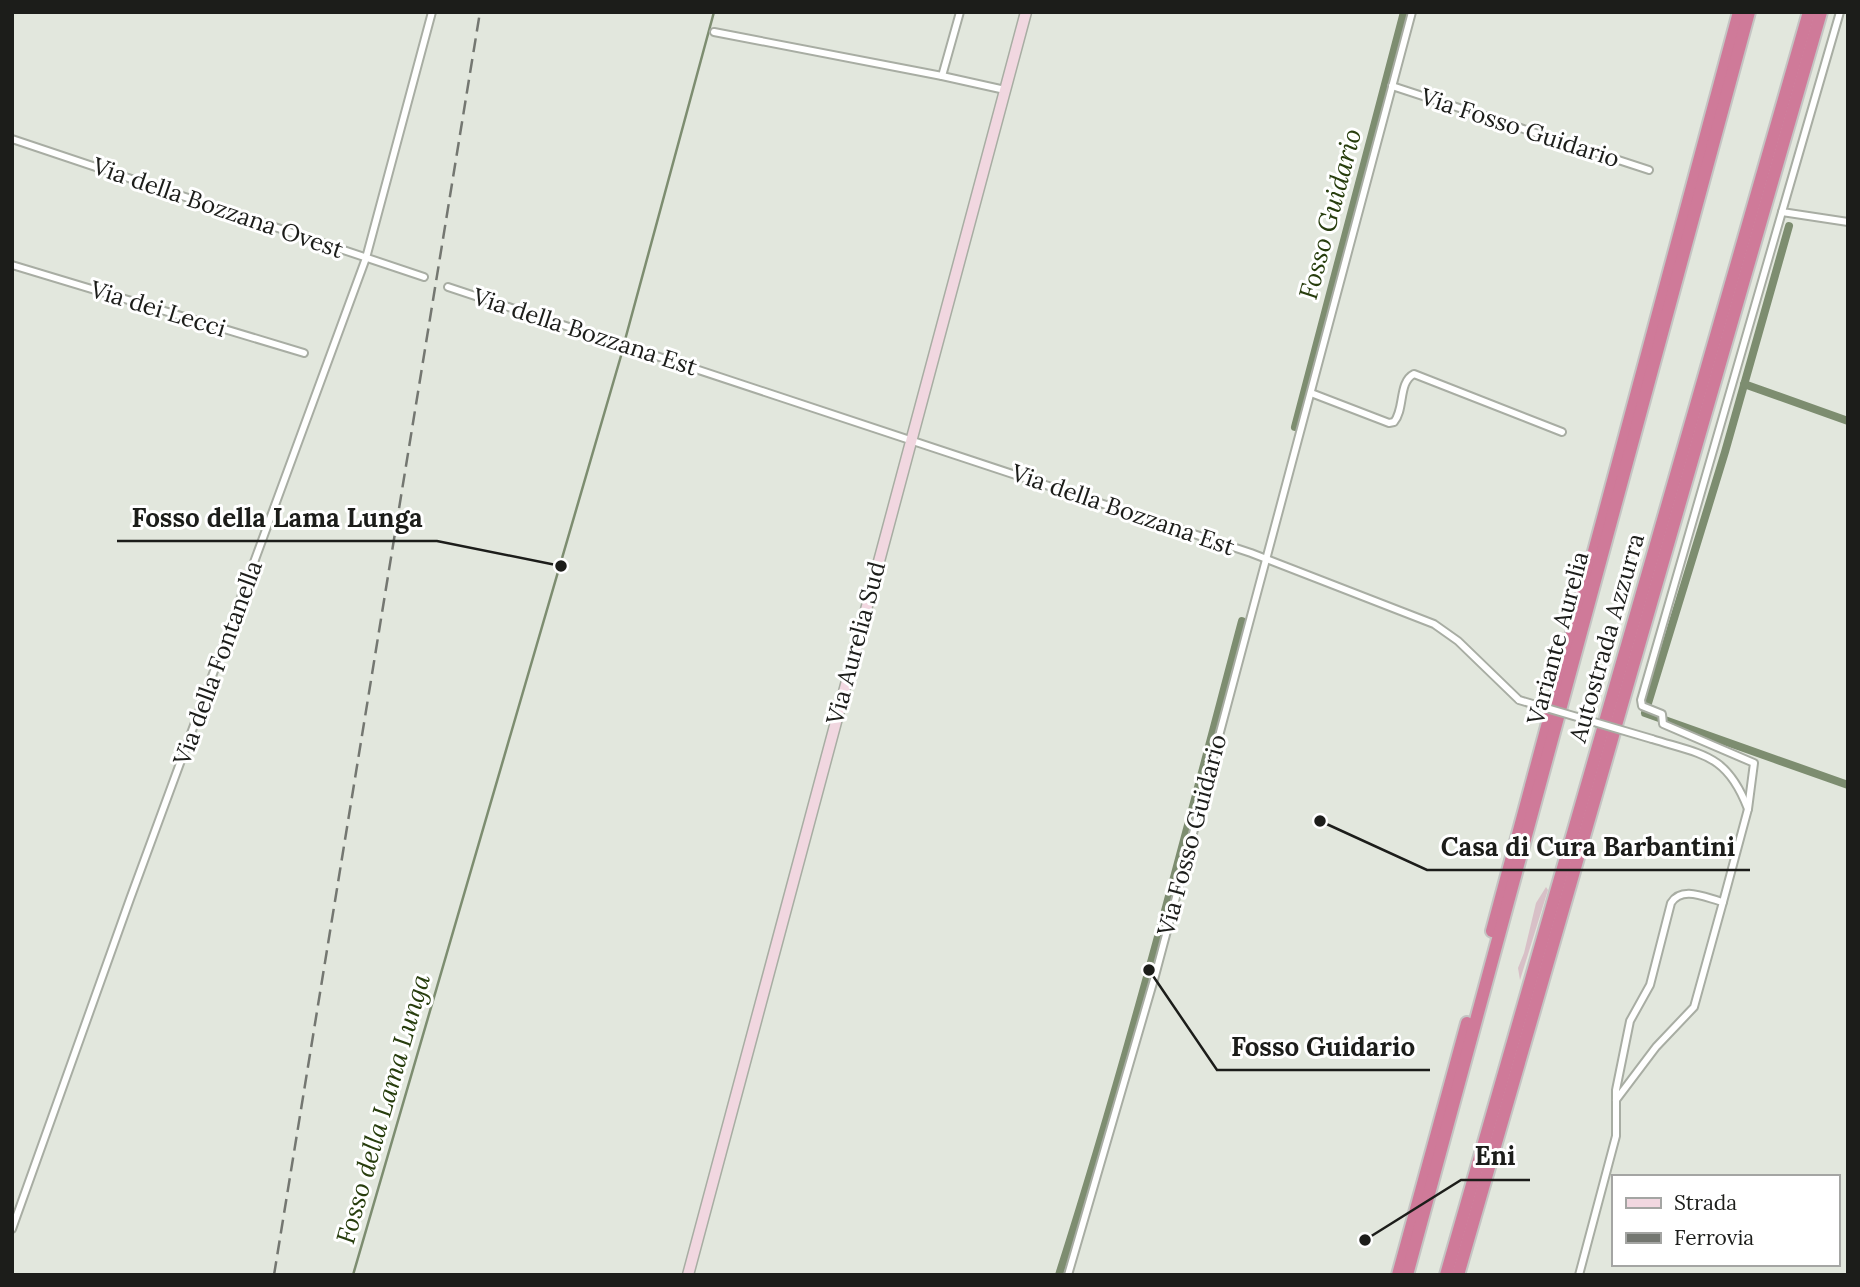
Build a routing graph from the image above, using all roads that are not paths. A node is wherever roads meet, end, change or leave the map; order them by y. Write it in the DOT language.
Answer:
graph roads {
  1 [pos="432,12"];
  2 [pos="960,12"];
  3 [pos="1026,12"];
  4 [pos="1412,12"];
  5 [pos="1739,12"];
  6 [pos="1749,12"];
  7 [pos="1810,12"];
  8 [pos="1821,12"];
  9 [pos="1840,12"];
  10 [pos="714,32"];
  11 [pos="942,76"];
  12 [pos="1392,86"];
  13 [pos="1005,90"];
  14 [pos="12,139"];
  15 [pos="1648,170"];
  16 [pos="1782,212"];
  17 [pos="1848,222"];
  18 [pos="366,258"];
  19 [pos="12,265"];
  20 [pos="424,277"];
  21 [pos="448,287"];
  22 [pos="304,353"];
  23 [pos="1311,393"];
  24 [pos="1562,432"];
  25 [pos="911,438"];
  26 [pos="1267,558"];
  27 [pos="1748,809"];
  28 [pos="1723,902"];
  29 [pos="1616,1100"];
  30 [pos="12,1229"];
  31 [pos="688,1275"];
  32 [pos="1068,1275"];
  33 [pos="1398,1275"];
  34 [pos="1407,1275"];
  35 [pos="1446,1275"];
  36 [pos="1458,1275"];
  37 [pos="1579,1275"];
  1 -- 18 [label="street, Via della Fontanella"];
  2 -- 11 [label="street"];
  3 -- 13 [label="main road, Via Aurelia Sud"];
  4 -- 12 [label="street, Via Fosso Guidario"];
  5 -- 33 [label="highway, Variante Aurelia"];
  6 -- 34 [label="highway, Variante Aurelia"];
  7 -- 35 [label="highway, Autostrada Azzurra"];
  8 -- 36 [label="highway, Autostrada Azzurra"];
  9 -- 16 [label="street"];
  10 -- 11 [label="street"];
  11 -- 13 [label="street"];
  12 -- 15 [label="street, Via Fosso Guidario"];
  12 -- 23 [label="street, Via Fosso Guidario"];
  13 -- 25 [label="main road, Via Aurelia Sud"];
  14 -- 18 [label="street, Via della Bozzana Ovest"];
  16 -- 17 [label="street"];
  16 -- 27 [label="street"];
  18 -- 20 [label="street, Via della Bozzana Ovest"];
  18 -- 30 [label="street, Via della Fontanella"];
  19 -- 22 [label="street, Via dei Lecci"];
  21 -- 25 [label="street, Via della Bozzana Est"];
  23 -- 24 [label="street"];
  23 -- 26 [label="street, Via Fosso Guidario"];
  25 -- 26 [label="street, Via della Bozzana Est"];
  25 -- 31 [label="main road, Via Aurelia Sud"];
  26 -- 27 [label="street, Via della Bozzana Est, bridge"];
  26 -- 32 [label="street, Via Fosso Guidario"];
  27 -- 28 [label="street"];
  28 -- 29 [label="street"];
  28 -- 29 [label="street"];
  29 -- 37 [label="street"];
}
